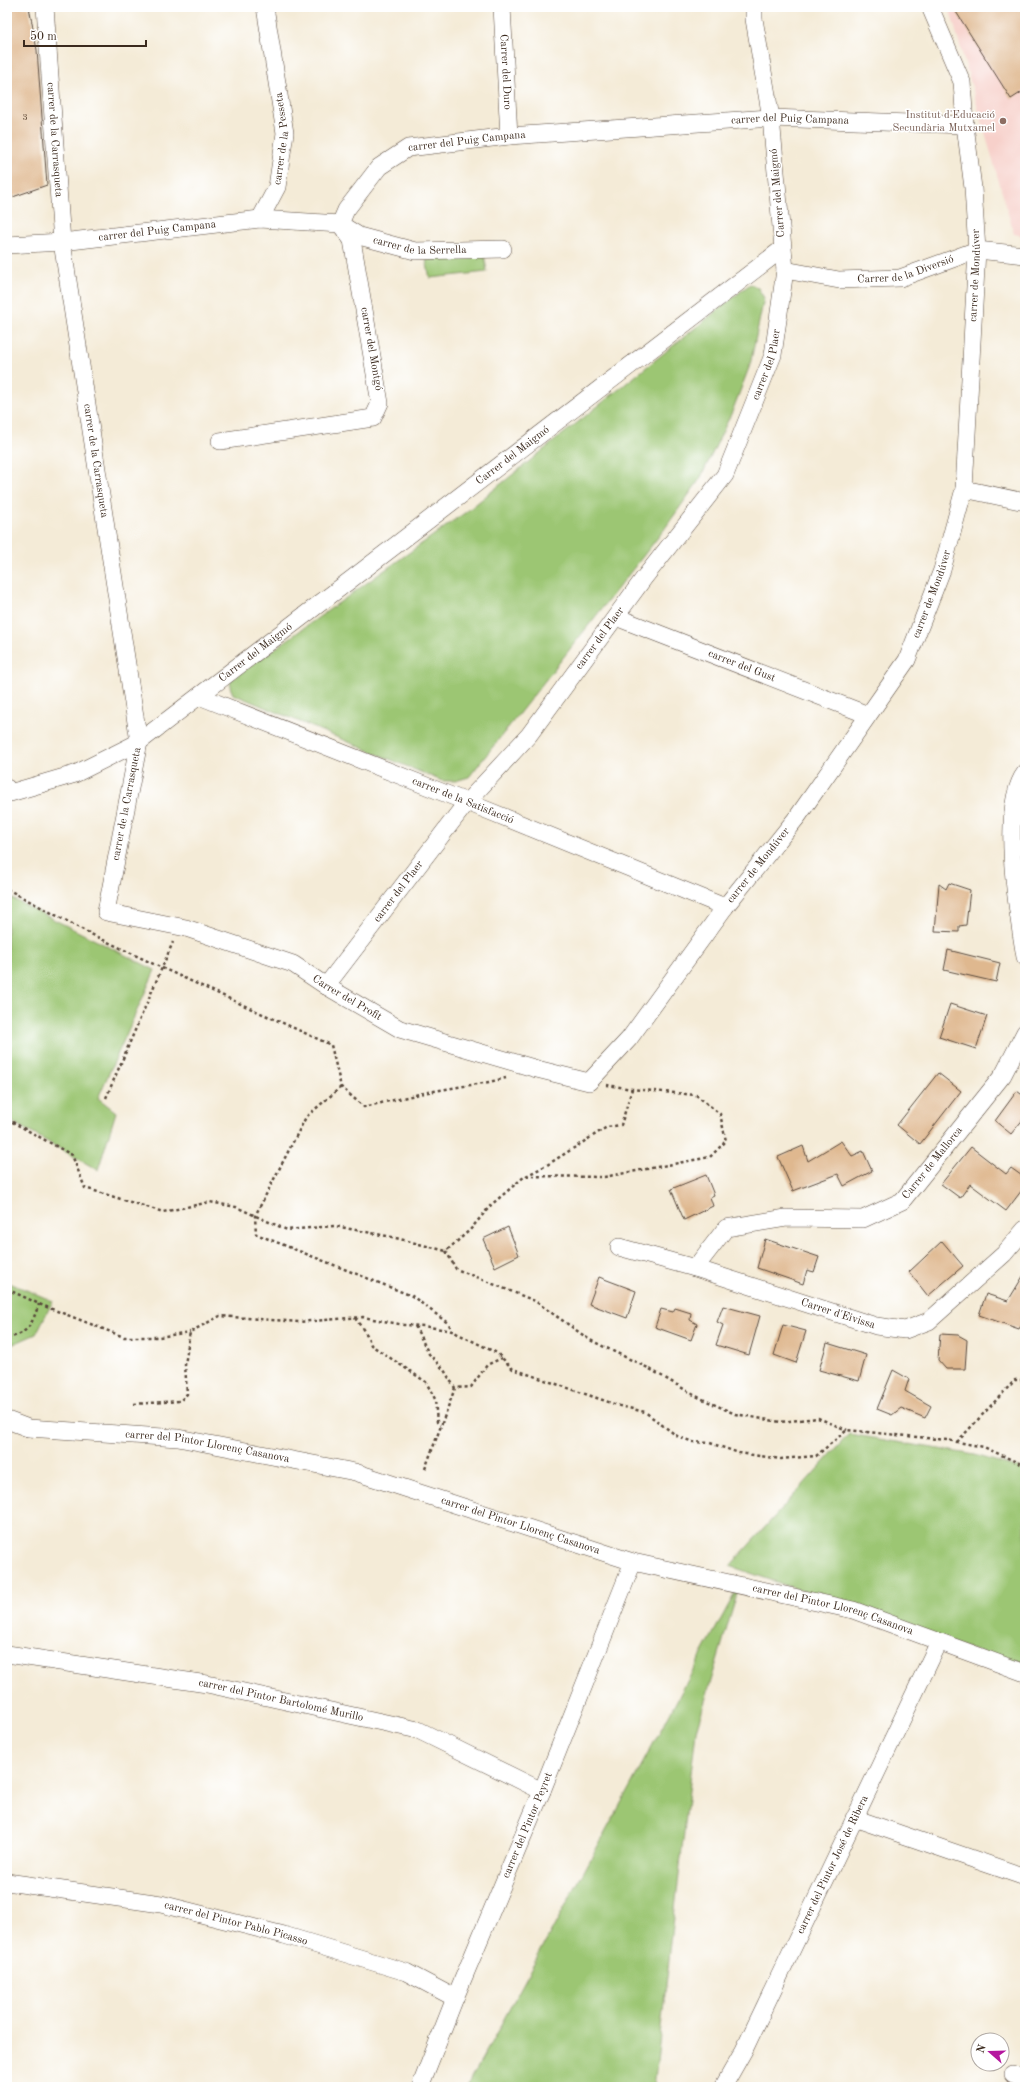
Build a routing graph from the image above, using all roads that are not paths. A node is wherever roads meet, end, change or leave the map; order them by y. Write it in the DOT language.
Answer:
graph roads {
  1 [pos="45,7"];
  2 [pos="265,7"];
  3 [pos="502,7"];
  4 [pos="754,7"];
  5 [pos="930,7"];
  6 [pos="771,118"];
  7 [pos="965,125"];
  8 [pos="509,136"];
  9 [pos="260,219"];
  10 [pos="340,224"];
  11 [pos="62,242"];
  12 [pos="7,245"];
  13 [pos="504,249"];
  14 [pos="782,249"];
  15 [pos="977,250"];
  16 [pos="1025,255"];
  17 [pos="785,270"];
  18 [pos="220,441"];
  19 [pos="964,489"];
  20 [pos="1025,502"];
  21 [pos="616,617"];
  22 [pos="199,696"];
  23 [pos="868,715"];
  24 [pos="139,742"];
  25 [pos="1025,773"];
  26 [pos="8,793"];
  27 [pos="467,802"];
  28 [pos="725,907"];
  29 [pos="106,912"];
  30 [pos="1025,957"];
  31 [pos="326,986"];
  32 [pos="1025,1032"];
  33 [pos="589,1082"];
  34 [pos="1025,1229"];
  35 [pos="619,1247"];
  36 [pos="695,1268"];
  37 [pos="7,1420"];
  38 [pos="633,1562"];
  39 [pos="940,1642"];
  40 [pos="7,1654"];
  41 [pos="1025,1673"];
  42 [pos="542,1790"];
  43 [pos="854,1818"];
  44 [pos="1025,1878"];
  45 [pos="7,1882"];
  46 [pos="455,1998"];
  47 [pos="420,2087"];
  48 [pos="723,2087"];
  1 -- 11 [label="street, carrer de la Carrasqueta"];
  2 -- 9 [label="street, carrer de la Pesseta"];
  3 -- 8 [label="street, Carrer del Duro"];
  4 -- 6 [label="street, Carrer del Maigmó"];
  5 -- 7 [label="street, carrer de Mondúver"];
  6 -- 7 [label="street, carrer del Puig Campana"];
  6 -- 8 [label="street, carrer del Puig Campana"];
  6 -- 14 [label="street, Carrer del Maigmó"];
  7 -- 15 [label="street, carrer de Mondúver"];
  8 -- 10 [label="street, carrer del Puig Campana"];
  9 -- 10 [label="street, carrer del Puig Campana"];
  9 -- 11 [label="street, carrer del Puig Campana"];
  10 -- 13 [label="street, carrer de la Serrella"];
  10 -- 18 [label="street, carrer del Montgó"];
  11 -- 12 [label="street, carrer del Puig Campana"];
  11 -- 24 [label="street, carrer de la Carrasqueta"];
  14 -- 17 [label="street, carrer del Plaer"];
  14 -- 22 [label="street, Carrer del Maigmó"];
  15 -- 16 [label="street, Carrer de la Diversió"];
  15 -- 17 [label="street, Carrer de la Diversió"];
  15 -- 19 [label="street, carrer de Mondúver"];
  17 -- 21 [label="street, carrer del Plaer"];
  19 -- 20 [label="street"];
  19 -- 23 [label="street, carrer de Mondúver"];
  21 -- 23 [label="street, carrer del Gust"];
  21 -- 27 [label="street, carrer del Plaer"];
  22 -- 24 [label="street, Carrer del Maigmó"];
  22 -- 27 [label="street, carrer de la Satisfacció"];
  23 -- 28 [label="street, carrer de Mondúver"];
  24 -- 26 [label="street, Carrer del Maigmó"];
  24 -- 29 [label="street, carrer de la Carrasqueta"];
  25 -- 30 [label="street"];
  27 -- 28 [label="street, carrer de la Satisfacció"];
  27 -- 31 [label="street, carrer del Plaer"];
  28 -- 33 [label="street, carrer de Mondúver"];
  29 -- 31 [label="street, Carrer del Profit"];
  31 -- 33 [label="street, Carrer del Profit"];
  32 -- 36 [label="street, Carrer de Mallorca"];
  34 -- 36 [label="street, Carrer d'Eivissa"];
  35 -- 36 [label="street, Carrer d'Eivissa"];
  37 -- 38 [label="street, carrer del Pintor Llorenç Casanova"];
  38 -- 39 [label="street, carrer del Pintor Llorenç Casanova"];
  38 -- 42 [label="street, carrer del Pintor Peyret"];
  39 -- 41 [label="street, carrer del Pintor Llorenç Casanova"];
  39 -- 43 [label="street, carrer del Pintor José de Ribera"];
  40 -- 42 [label="street, carrer del Pintor Bartolomé Murillo"];
  42 -- 46 [label="street, carrer del Pintor Peyret"];
  43 -- 44 [label="street"];
  43 -- 48 [label="street, carrer del Pintor José de Ribera"];
  45 -- 46 [label="street, carrer del Pintor Pablo Picasso"];
  46 -- 47 [label="street, carrer del Pintor Peyret"];
}
